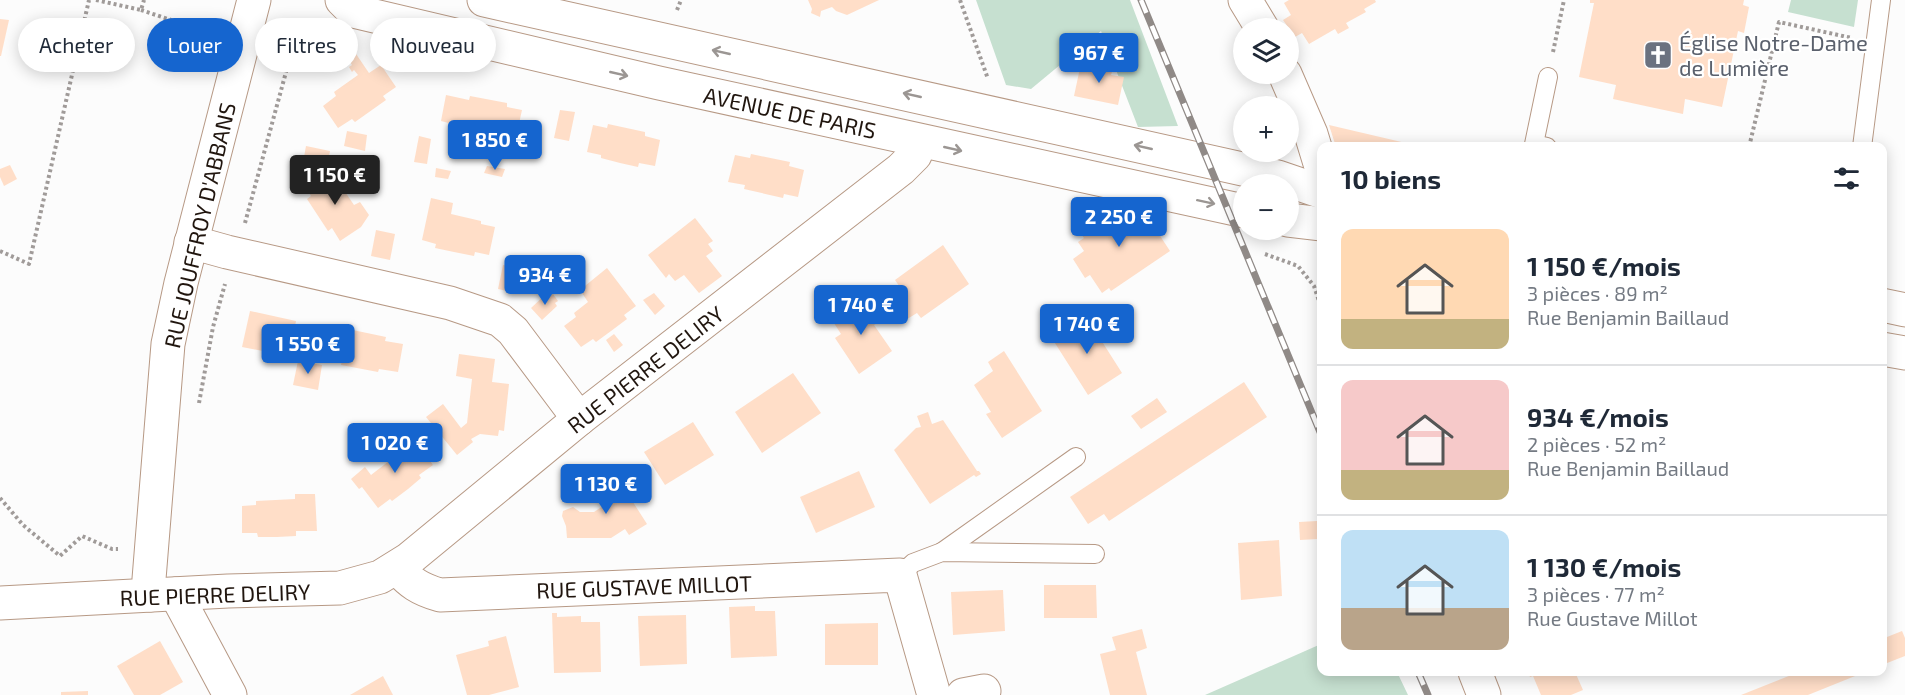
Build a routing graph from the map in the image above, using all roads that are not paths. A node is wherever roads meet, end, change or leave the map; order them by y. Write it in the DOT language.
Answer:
graph roads {
  1 [pos="254,0"];
  2 [pos="342,0"];
  3 [pos="484,0"];
  4 [pos="1245,0"];
  5 [pos="1881,0"];
  6 [pos="1256,18"];
  7 [pos="1548,77"];
  8 [pos="1289,84"];
  9 [pos="920,141"];
  10 [pos="1534,142"];
  11 [pos="1863,142"];
  12 [pos="1317,154"];
  13 [pos="1317,190"];
  14 [pos="1233,209"];
  15 [pos="1299,221"];
  16 [pos="1317,223"];
  17 [pos="191,242"];
  18 [pos="1887,306"];
  19 [pos="1905,310"];
  20 [pos="1887,349"];
  21 [pos="1905,353"];
  22 [pos="579,419"];
  23 [pos="1076,457"];
  24 [pos="942,552"];
  25 [pos="1095,554"];
  26 [pos="397,568"];
  27 [pos="900,575"];
  28 [pos="163,595"];
  29 [pos="0,603"];
  30 [pos="1477,676"];
  31 [pos="230,695"];
  32 [pos="934,695"];
  33 [pos="1484,695"];
  1 -- 17 [label="street, RUE JOUFFROY D'ABBANS"];
  2 -- 9 [label="street, AVENUE DE PARIS, one-way"];
  13 -- 3 [label="street, AVENUE DE PARIS, one-way"];
  4 -- 6 [label="street"];
  5 -- 11 [label="lane"];
  7 -- 10 [label="lane"];
  8 -- 12 [label="street"];
  9 -- 14 [label="street, AVENUE DE PARIS, one-way"];
  9 -- 22 [label="street, RUE PIERRE DELIRY"];
  15 -- 16 [label="street"];
  17 -- 22 [label="street"];
  17 -- 28 [label="street, RUE JOUFFROY D'ABBANS"];
  18 -- 19 [label="street"];
  20 -- 21 [label="street"];
  22 -- 26 [label="street, RUE PIERRE DELIRY"];
  23 -- 24 [label="lane"];
  24 -- 25 [label="lane"];
  24 -- 27 [label="lane"];
  26 -- 27 [label="street, RUE GUSTAVE MILLOT"];
  26 -- 28 [label="street, RUE PIERRE DELIRY"];
  27 -- 32 [label="street"];
  28 -- 29 [label="street, RUE PIERRE DELIRY"];
  28 -- 31 [label="street"];
  30 -- 33 [label="street"];
}
